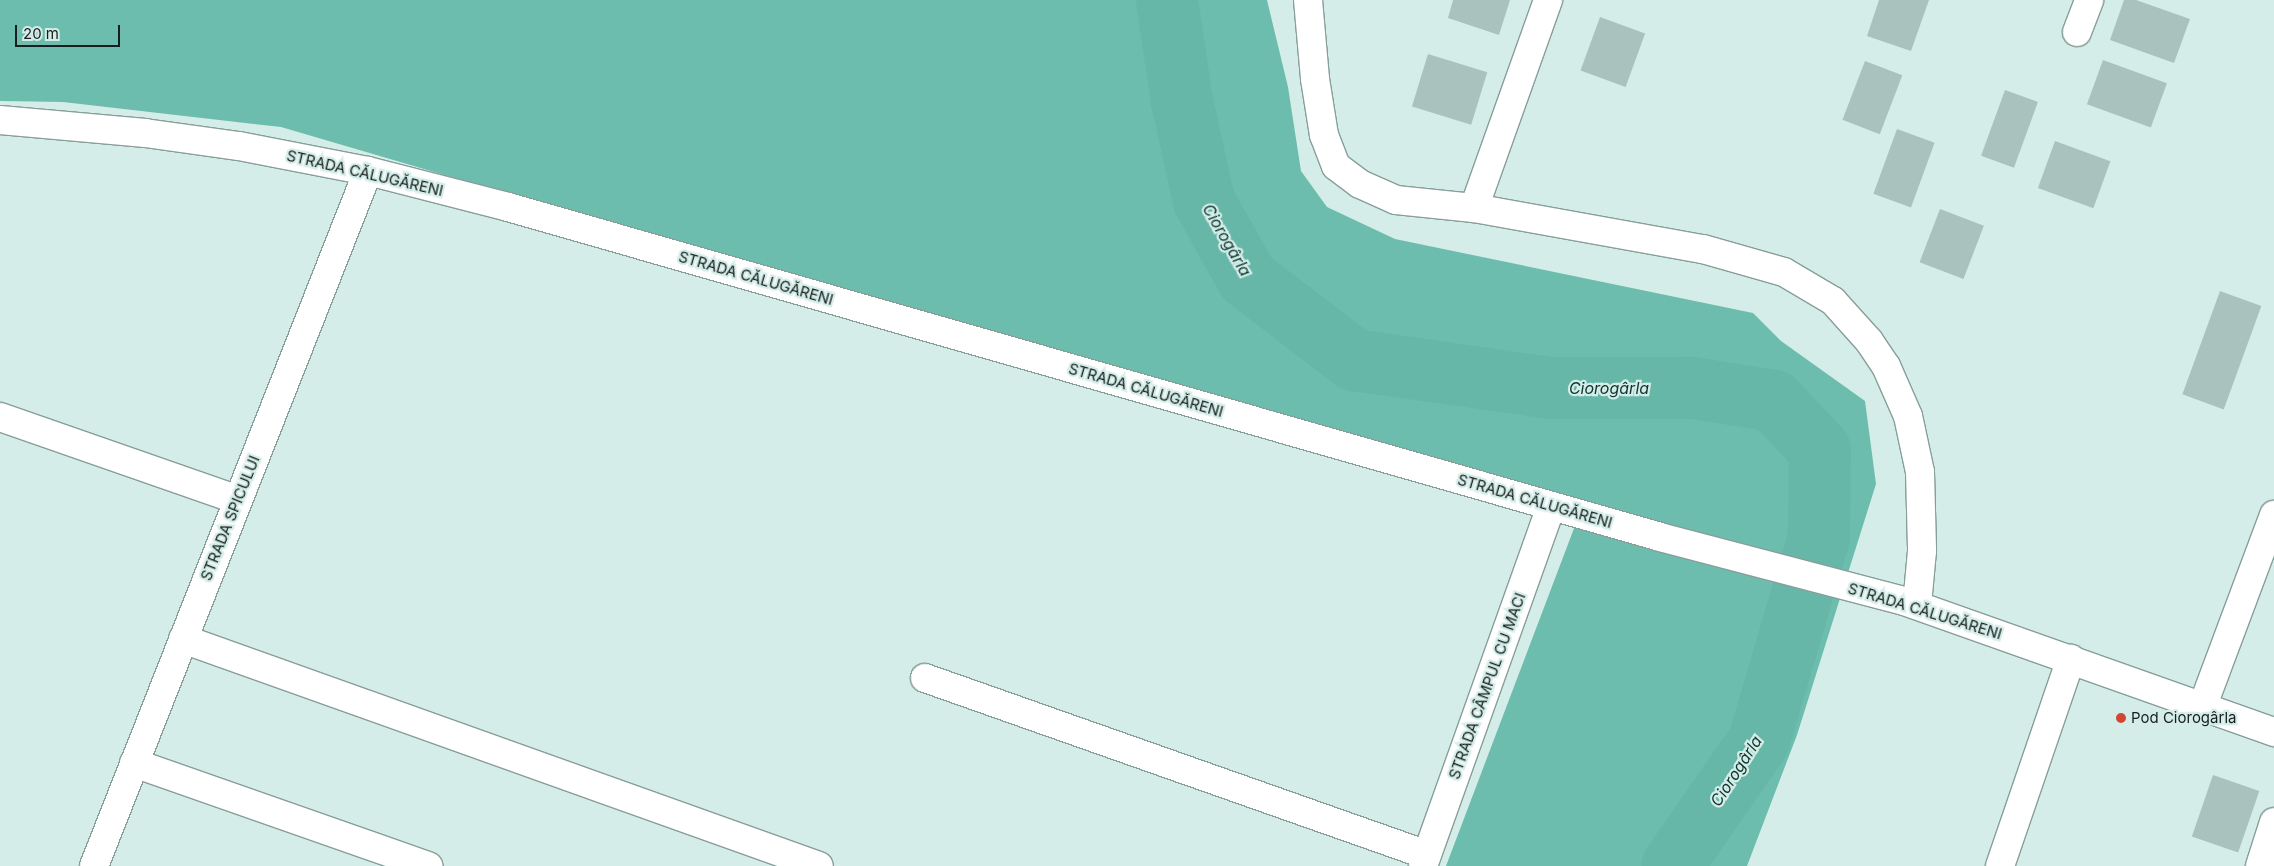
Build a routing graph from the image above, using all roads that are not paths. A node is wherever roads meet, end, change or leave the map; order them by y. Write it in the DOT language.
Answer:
graph roads {
  1 [pos="1308,0"];
  2 [pos="1548,0"];
  3 [pos="2089,0"];
  4 [pos="2078,32"];
  5 [pos="0,120"];
  6 [pos="368,171"];
  7 [pos="1474,208"];
  8 [pos="0,417"];
  9 [pos="238,500"];
  10 [pos="1551,506"];
  11 [pos="2274,515"];
  12 [pos="1910,603"];
  13 [pos="183,640"];
  14 [pos="2071,659"];
  15 [pos="925,678"];
  16 [pos="2203,705"];
  17 [pos="2274,732"];
  18 [pos="134,763"];
  19 [pos="2274,822"];
  20 [pos="1425,860"];
  21 [pos="94,866"];
  22 [pos="428,866"];
  23 [pos="819,866"];
  24 [pos="2000,866"];
  25 [pos="2260,866"];
  1 -- 7 [label="street"];
  2 -- 7 [label="street"];
  3 -- 4 [label="street"];
  5 -- 6 [label="street, STRADA CĂLUGĂRENI"];
  6 -- 9 [label="street, STRADA SPICULUI"];
  6 -- 10 [label="street, STRADA CĂLUGĂRENI"];
  7 -- 12 [label="street"];
  8 -- 9 [label="street"];
  9 -- 13 [label="street, STRADA SPICULUI"];
  10 -- 12 [label="street, STRADA CĂLUGĂRENI"];
  10 -- 20 [label="street, STRADA CÂMPUL CU MACI"];
  11 -- 16 [label="street"];
  12 -- 14 [label="street, STRADA CĂLUGĂRENI"];
  13 -- 18 [label="street, STRADA SPICULUI"];
  13 -- 23 [label="street"];
  14 -- 16 [label="street, STRADA CĂLUGĂRENI"];
  14 -- 24 [label="street"];
  15 -- 20 [label="street"];
  16 -- 17 [label="street, STRADA CĂLUGĂRENI"];
  18 -- 21 [label="street, STRADA SPICULUI"];
  18 -- 22 [label="street"];
  19 -- 25 [label="street"];
}
